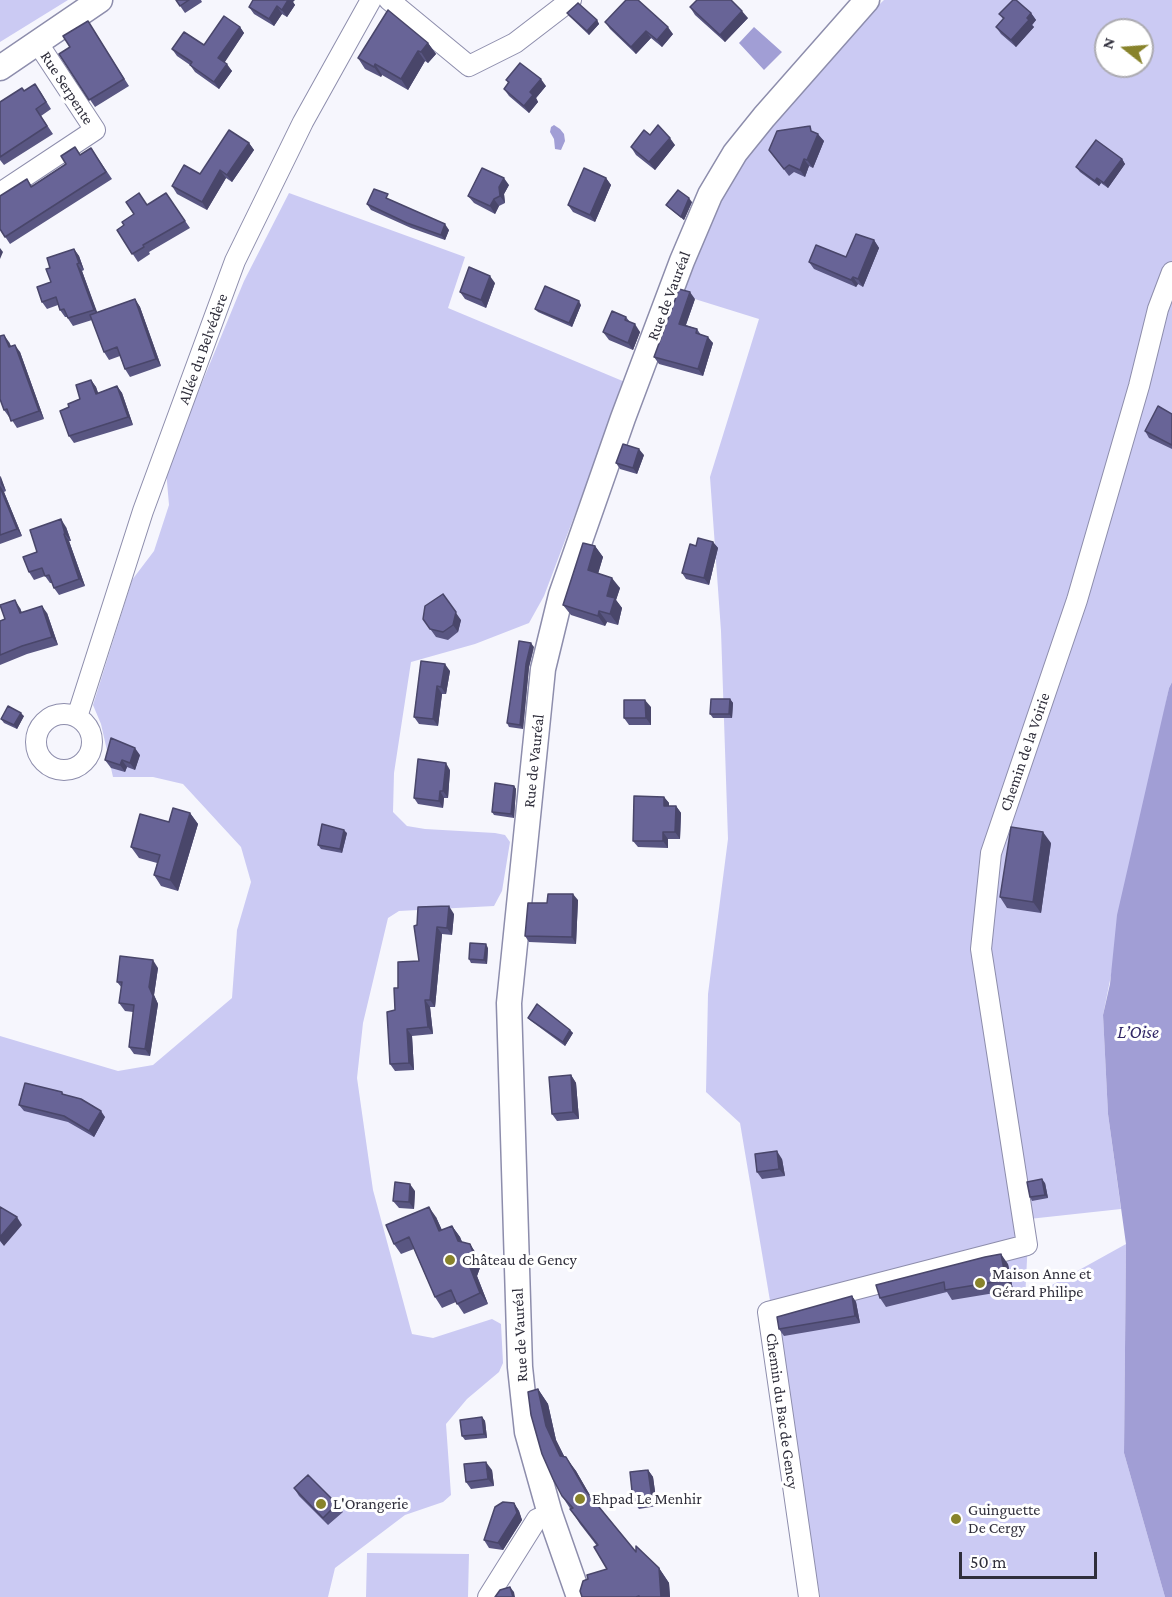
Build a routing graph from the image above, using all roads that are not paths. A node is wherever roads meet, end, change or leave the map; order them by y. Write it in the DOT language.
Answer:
graph roads {
  1 [pos="100,0"];
  2 [pos="371,0"];
  3 [pos="389,0"];
  4 [pos="571,0"];
  5 [pos="867,0"];
  6 [pos="38,42"];
  7 [pos="0,68"];
  8 [pos="0,193"];
  9 [pos="1172,273"];
  10 [pos="77,717"];
  11 [pos="1027,1245"];
  12 [pos="550,1514"];
  13 [pos="488,1597"];
  14 [pos="579,1597"];
  15 [pos="809,1597"];
  1 -- 6 [label="street"];
  2 -- 10 [label="street, Allée du Belvédère"];
  3 -- 4 [label="street"];
  5 -- 12 [label="street, Rue de Vauréal"];
  6 -- 7 [label="street"];
  6 -- 8 [label="street, Rue Serpente"];
  9 -- 11 [label="street, Chemin de la Voirie"];
  11 -- 15 [label="street, Chemin du Bac de Gency"];
  12 -- 13 [label="street"];
  12 -- 14 [label="street, Rue de Vauréal"];
}
